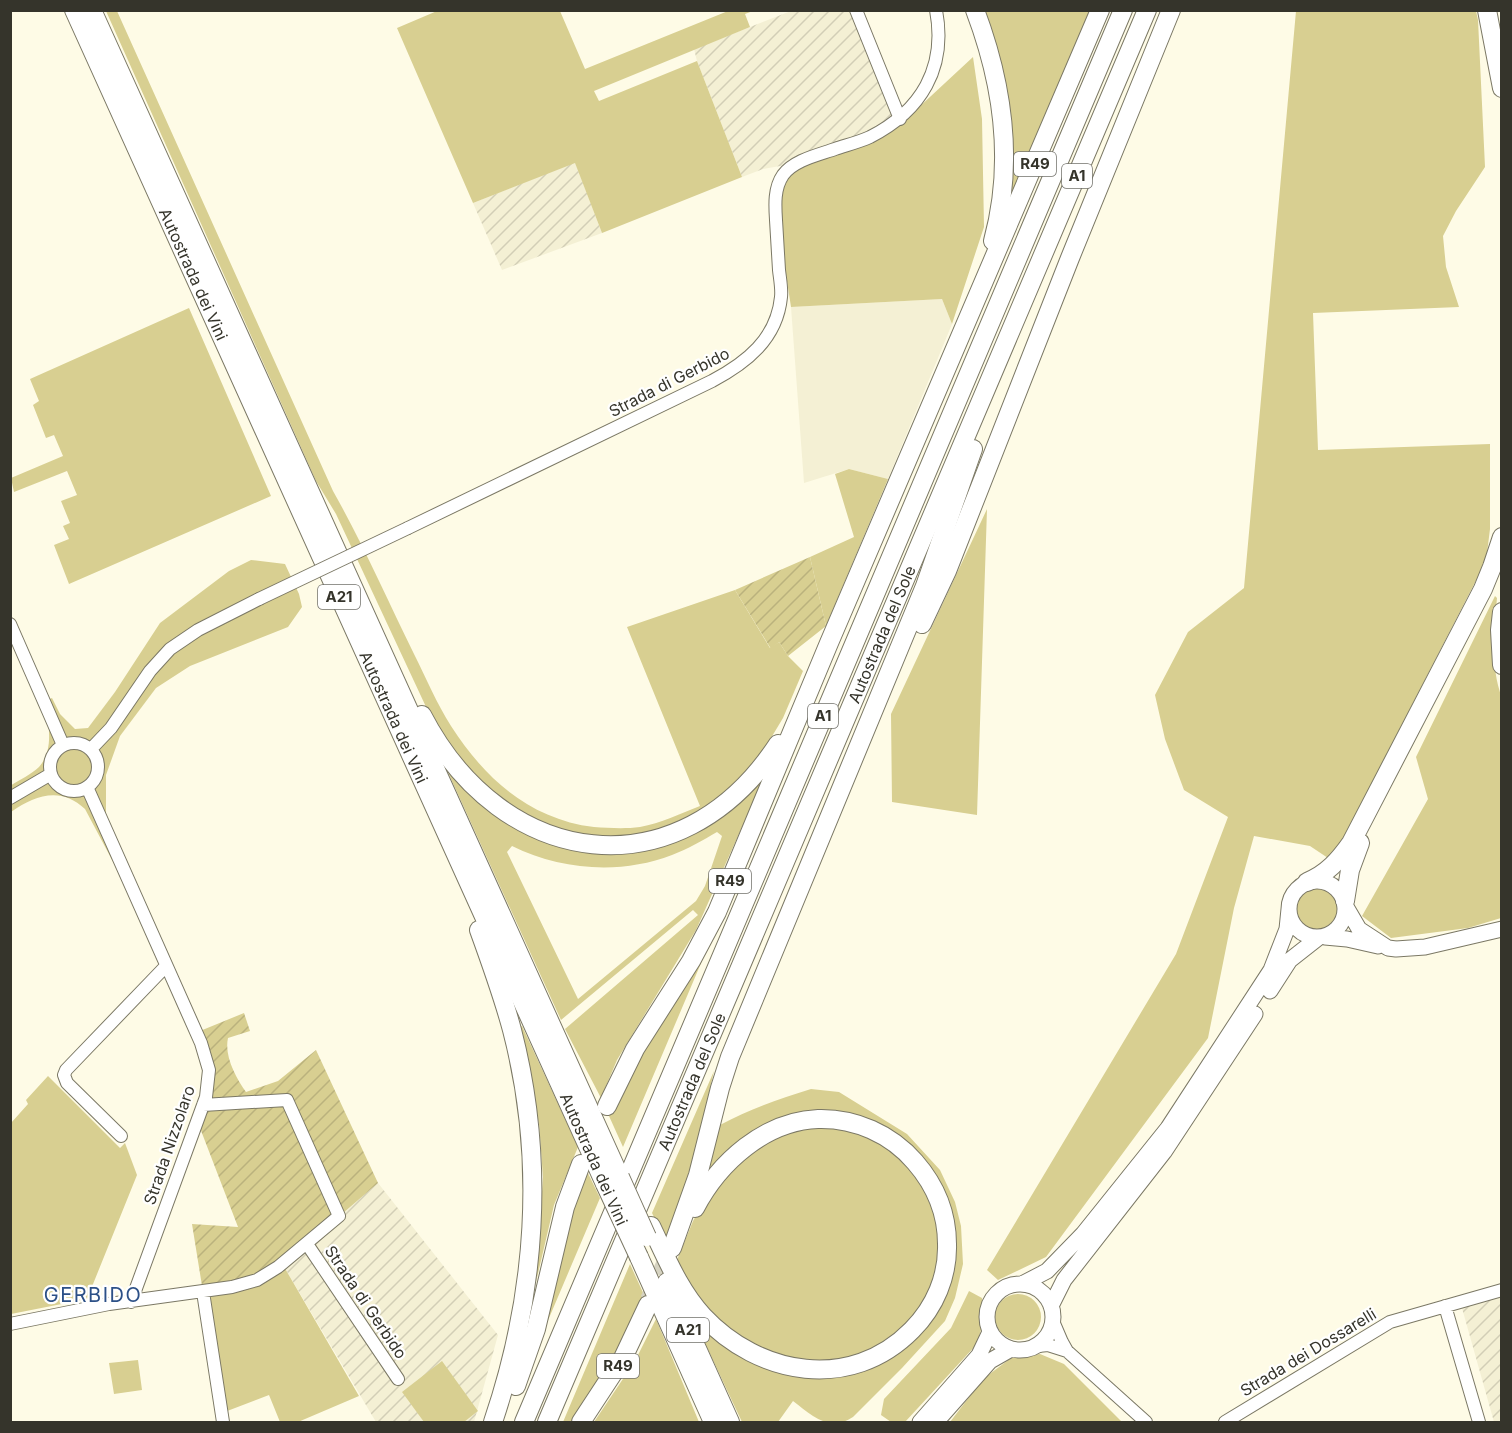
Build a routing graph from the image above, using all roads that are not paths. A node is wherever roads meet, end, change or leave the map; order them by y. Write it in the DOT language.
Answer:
graph roads {
  1 [pos="74,10"];
  2 [pos="92,10"];
  3 [pos="856,10"];
  4 [pos="936,10"];
  5 [pos="975,10"];
  6 [pos="1100,10"];
  7 [pos="1123,10"];
  8 [pos="1147,10"];
  9 [pos="1171,10"];
  10 [pos="1487,10"];
  11 [pos="1502,88"];
  12 [pos="900,119"];
  13 [pos="968,317"];
  14 [pos="1007,341"];
  15 [pos="1502,537"];
  16 [pos="1502,565"];
  17 [pos="358,600"];
  18 [pos="1502,612"];
  19 [pos="10,624"];
  20 [pos="829,643"];
  21 [pos="1502,665"];
  22 [pos="63,745"];
  23 [pos="91,750"];
  24 [pos="51,774"];
  25 [pos="422,777"];
  26 [pos="87,787"];
  27 [pos="10,798"];
  28 [pos="834,807"];
  29 [pos="1307,882"];
  30 [pos="1345,903"];
  31 [pos="1289,909"];
  32 [pos="1502,928"];
  33 [pos="1321,937"];
  34 [pos="1388,948"];
  35 [pos="166,966"];
  36 [pos="203,1105"];
  37 [pos="607,1106"];
  38 [pos="121,1136"];
  39 [pos="581,1164"];
  40 [pos="613,1175"];
  41 [pos="649,1232"];
  42 [pos="307,1244"];
  43 [pos="1022,1284"];
  44 [pos="1502,1290"];
  45 [pos="203,1292"];
  46 [pos="131,1302"];
  47 [pos="648,1305"];
  48 [pos="1445,1306"];
  49 [pos="1052,1314"];
  50 [pos="10,1324"];
  51 [pos="990,1332"];
  52 [pos="1038,1346"];
  53 [pos="1011,1349"];
  54 [pos="1067,1351"];
  55 [pos="398,1379"];
  56 [pos="223,1422"];
  57 [pos="493,1422"];
  58 [pos="501,1422"];
  59 [pos="524,1422"];
  60 [pos="548,1422"];
  61 [pos="581,1422"];
  62 [pos="713,1422"];
  63 [pos="730,1422"];
  64 [pos="920,1422"];
  65 [pos="936,1422"];
  66 [pos="1146,1422"];
  67 [pos="1225,1422"];
  68 [pos="1479,1422"];
  1 -- 25 [label="highway, Autostrada dei Vini / A21"];
  2 -- 17 [label="highway, Autostrada dei Vini / A21"];
  3 -- 12 [label="street"];
  4 -- 12 [label="street"];
  5 -- 13 [label="highway"];
  6 -- 13 [label="highway, R49"];
  7 -- 59 [label="highway, Autostrada del Sole / A1"];
  8 -- 14 [label="highway, Autostrada del Sole / A1"];
  9 -- 28 [label="highway"];
  10 -- 11 [label="highway"];
  12 -- 23 [label="street, Strada di Gerbido, bridge"];
  13 -- 20 [label="highway, R49"];
  14 -- 28 [label="highway"];
  14 -- 60 [label="highway, Autostrada del Sole / A1"];
  15 -- 29 [label="highway"];
  16 -- 30 [label="highway"];
  17 -- 20 [label="highway"];
  17 -- 40 [label="highway, Autostrada dei Vini / A21"];
  18 -- 21 [label="highway"];
  19 -- 22 [label="street"];
  20 -- 37 [label="highway, R49"];
  22 -- 23 [label="street"];
  22 -- 24 [label="street"];
  23 -- 26 [label="street"];
  24 -- 26 [label="street"];
  24 -- 27 [label="street"];
  25 -- 40 [label="highway, Autostrada dei Vini / A21"];
  25 -- 57 [label="highway"];
  26 -- 35 [label="street, Strada Nizzolaro"];
  28 -- 41 [label="highway"];
  29 -- 30 [label="main road"];
  29 -- 31 [label="main road"];
  30 -- 33 [label="main road"];
  30 -- 34 [label="main road"];
  31 -- 33 [label="main road"];
  31 -- 43 [label="main road"];
  32 -- 34 [label="main road"];
  33 -- 34 [label="main road"];
  33 -- 49 [label="main road"];
  35 -- 36 [label="street, Strada Nizzolaro"];
  35 -- 38 [label="street"];
  36 -- 42 [label="street, Strada di Gerbido"];
  36 -- 46 [label="street, Strada Nizzolaro"];
  39 -- 58 [label="highway"];
  40 -- 41 [label="highway, bridge"];
  40 -- 62 [label="highway, Autostrada dei Vini / A21, bridge"];
  41 -- 63 [label="highway, Autostrada dei Vini / A21"];
  42 -- 45 [label="street, Strada di Gerbido"];
  42 -- 55 [label="street, Strada di Gerbido"];
  43 -- 49 [label="main road"];
  43 -- 51 [label="main road"];
  44 -- 48 [label="street, Strada dei Dossarelli"];
  45 -- 46 [label="street, Strada di Gerbido"];
  45 -- 56 [label="street"];
  46 -- 50 [label="street, Strada di Gerbido"];
  47 -- 61 [label="highway, R49"];
  48 -- 67 [label="street, Strada dei Dossarelli"];
  48 -- 68 [label="street"];
  49 -- 52 [label="main road"];
  49 -- 54 [label="street"];
  51 -- 53 [label="main road"];
  51 -- 64 [label="main road"];
  52 -- 53 [label="main road"];
  52 -- 54 [label="street"];
  53 -- 65 [label="main road"];
  54 -- 66 [label="street"];
}
